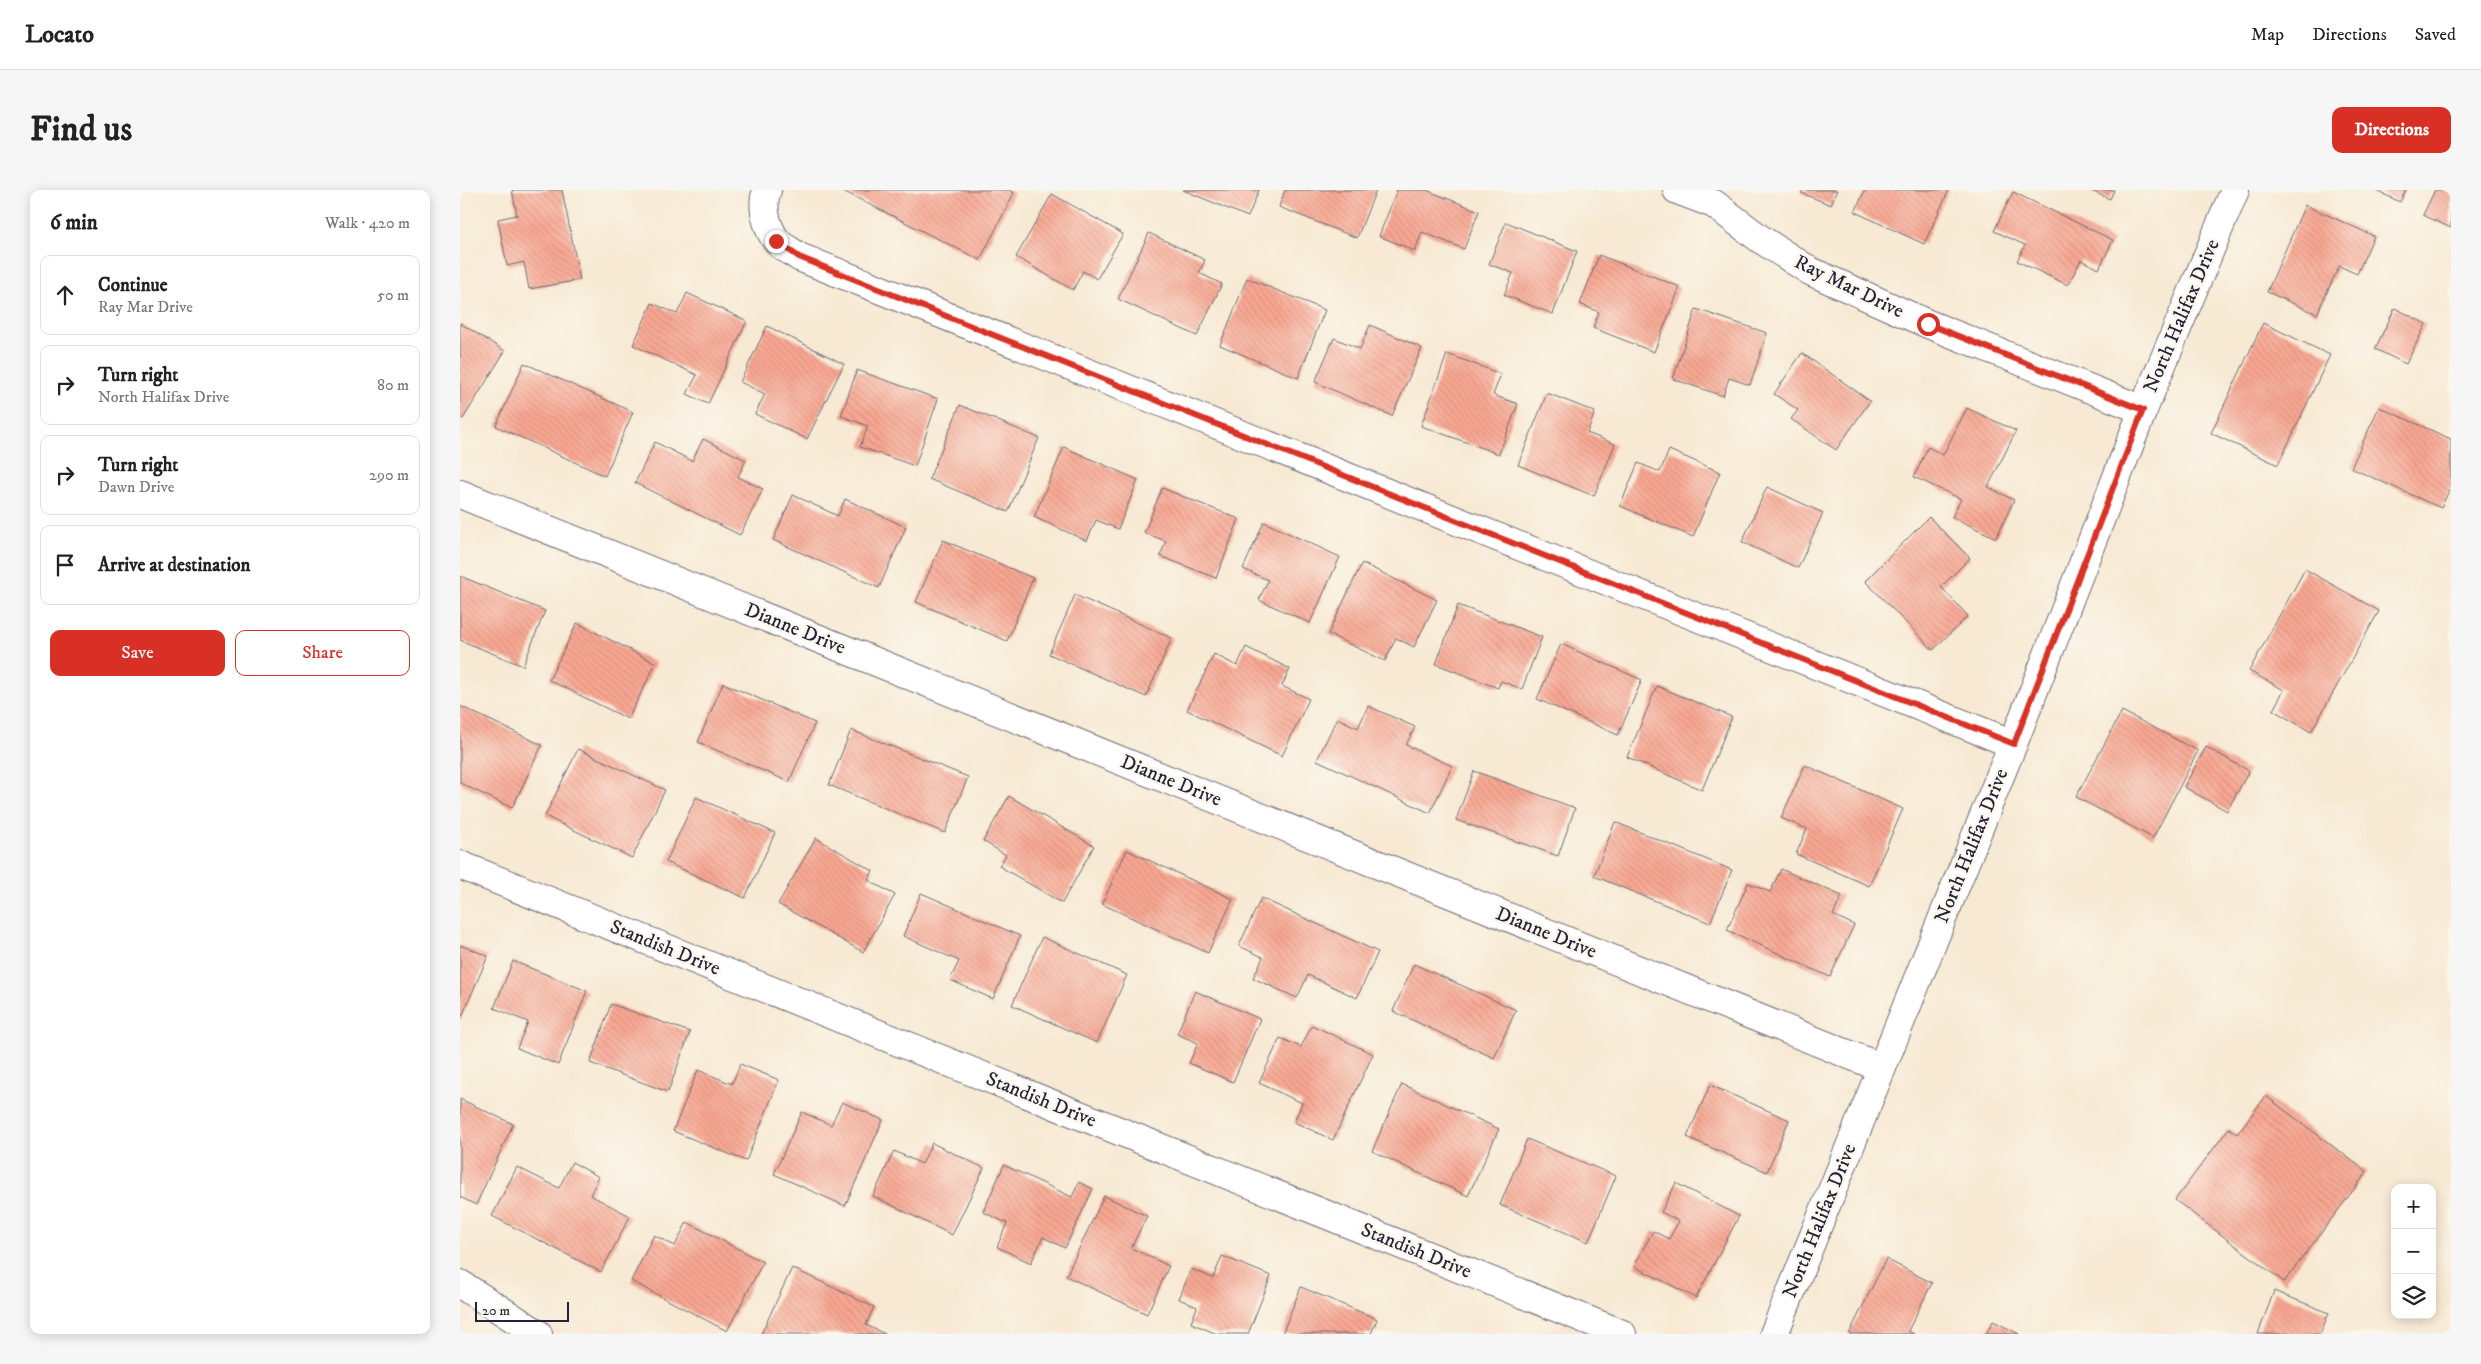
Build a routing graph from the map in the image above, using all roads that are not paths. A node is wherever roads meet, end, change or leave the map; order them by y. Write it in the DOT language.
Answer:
graph roads {
  1 [pos="767,190"];
  2 [pos="1677,190"];
  3 [pos="2235,190"];
  4 [pos="2143,410"];
  5 [pos="460,494"];
  6 [pos="2014,744"];
  7 [pos="460,865"];
  8 [pos="1882,1068"];
  9 [pos="460,1284"];
  10 [pos="538,1334"];
  11 [pos="1622,1334"];
  12 [pos="1774,1334"];
  1 -- 6 [label="street"];
  2 -- 4 [label="street, Ray Mar Drive"];
  3 -- 4 [label="street, North Halifax Drive"];
  4 -- 6 [label="street, North Halifax Drive"];
  5 -- 8 [label="street, Dianne Drive"];
  6 -- 8 [label="street, North Halifax Drive"];
  7 -- 11 [label="street, Standish Drive"];
  8 -- 12 [label="street, North Halifax Drive"];
  9 -- 10 [label="street"];
}
